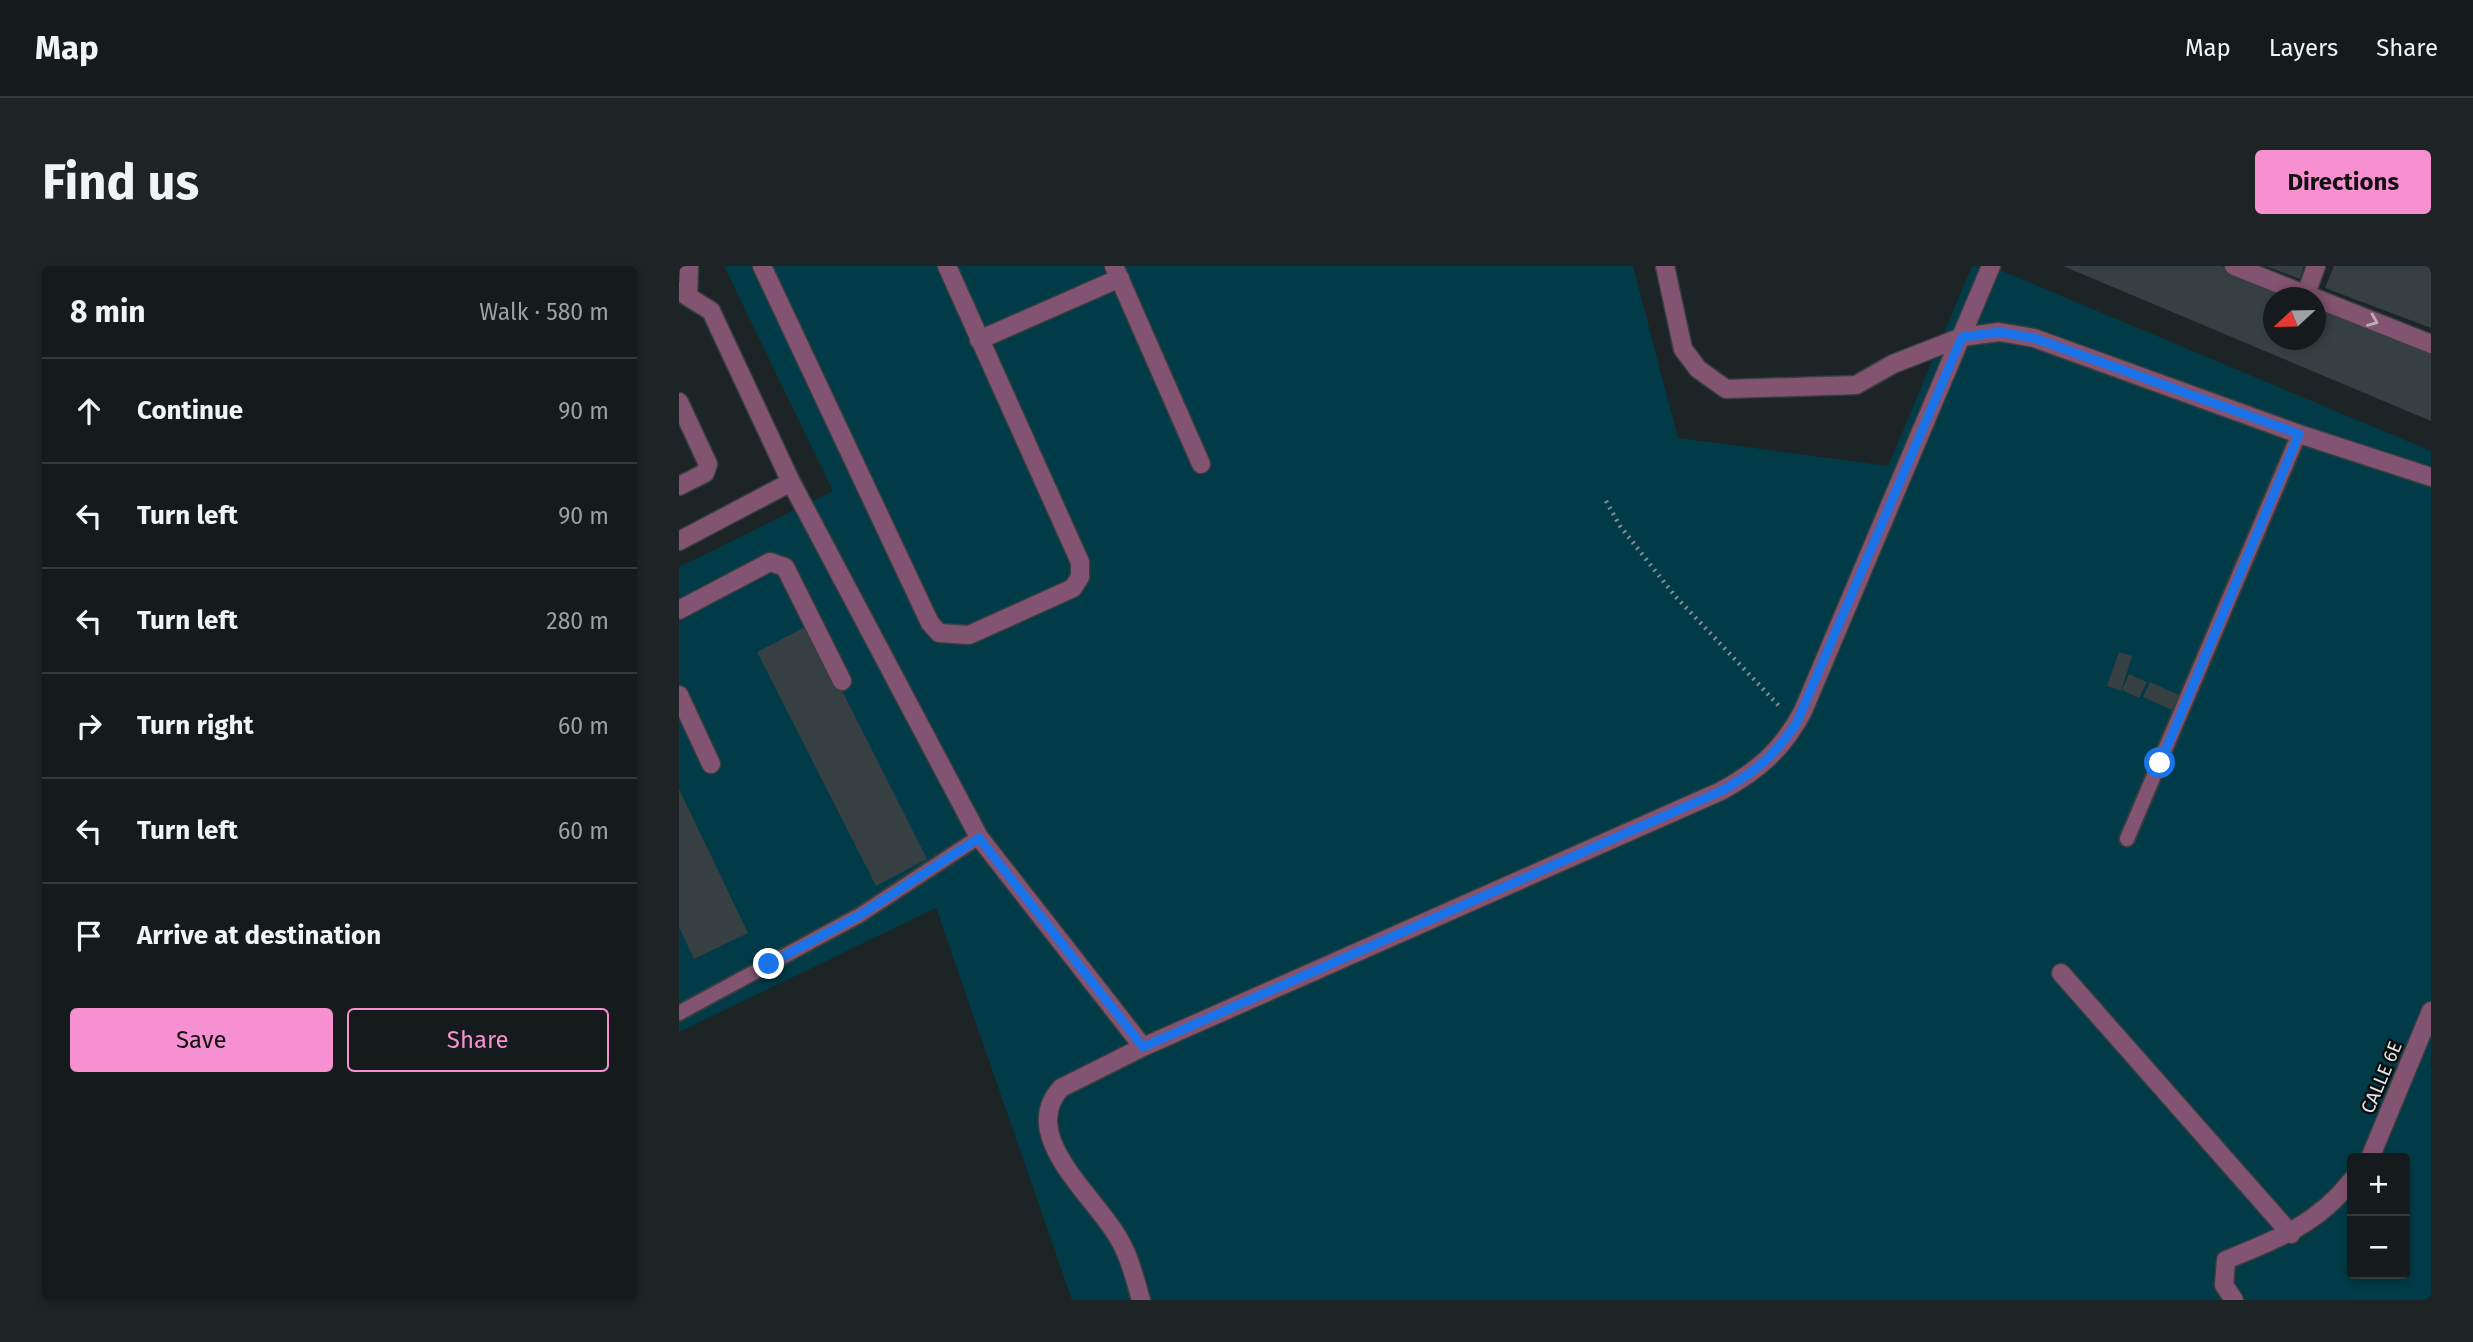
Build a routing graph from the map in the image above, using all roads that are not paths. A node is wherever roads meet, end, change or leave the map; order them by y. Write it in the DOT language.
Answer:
graph roads {
  1 [pos="689,266"];
  2 [pos="762,266"];
  3 [pos="947,266"];
  4 [pos="1665,266"];
  5 [pos="1991,266"];
  6 [pos="2234,266"];
  7 [pos="2316,266"];
  8 [pos="1117,272"];
  9 [pos="2287,287"];
  10 [pos="2313,287"];
  11 [pos="683,292"];
  12 [pos="2326,303"];
  13 [pos="1962,337"];
  14 [pos="979,340"];
  15 [pos="2431,344"];
  16 [pos="679,402"];
  17 [pos="2299,434"];
  18 [pos="1201,464"];
  19 [pos="2431,477"];
  20 [pos="791,482"];
  21 [pos="679,486"];
  22 [pos="679,541"];
  23 [pos="679,610"];
  24 [pos="842,681"];
  25 [pos="679,695"];
  26 [pos="711,764"];
  27 [pos="979,838"];
  28 [pos="2127,839"];
  29 [pos="2061,973"];
  30 [pos="2431,1011"];
  31 [pos="679,1013"];
  32 [pos="1143,1047"];
  33 [pos="2372,1153"];
  34 [pos="2347,1185"];
  35 [pos="2291,1234"];
  36 [pos="1141,1300"];
  37 [pos="2234,1300"];
  1 -- 11 [label="street"];
  2 -- 14 [label="street"];
  3 -- 14 [label="street"];
  4 -- 13 [label="street"];
  5 -- 13 [label="street"];
  6 -- 9 [label="street"];
  7 -- 10 [label="street"];
  8 -- 14 [label="street"];
  8 -- 18 [label="street"];
  11 -- 20 [label="street"];
  12 -- 15 [label="street, one-way"];
  13 -- 17 [label="street"];
  13 -- 32 [label="street"];
  16 -- 21 [label="street"];
  17 -- 19 [label="street"];
  17 -- 28 [label="lane"];
  20 -- 22 [label="street"];
  20 -- 27 [label="street"];
  23 -- 24 [label="street"];
  25 -- 26 [label="street"];
  27 -- 31 [label="lane"];
  27 -- 32 [label="street"];
  29 -- 35 [label="street"];
  30 -- 33 [label="street, CALLE 6E"];
  32 -- 36 [label="street"];
  34 -- 35 [label="street"];
  35 -- 37 [label="street"];
}
